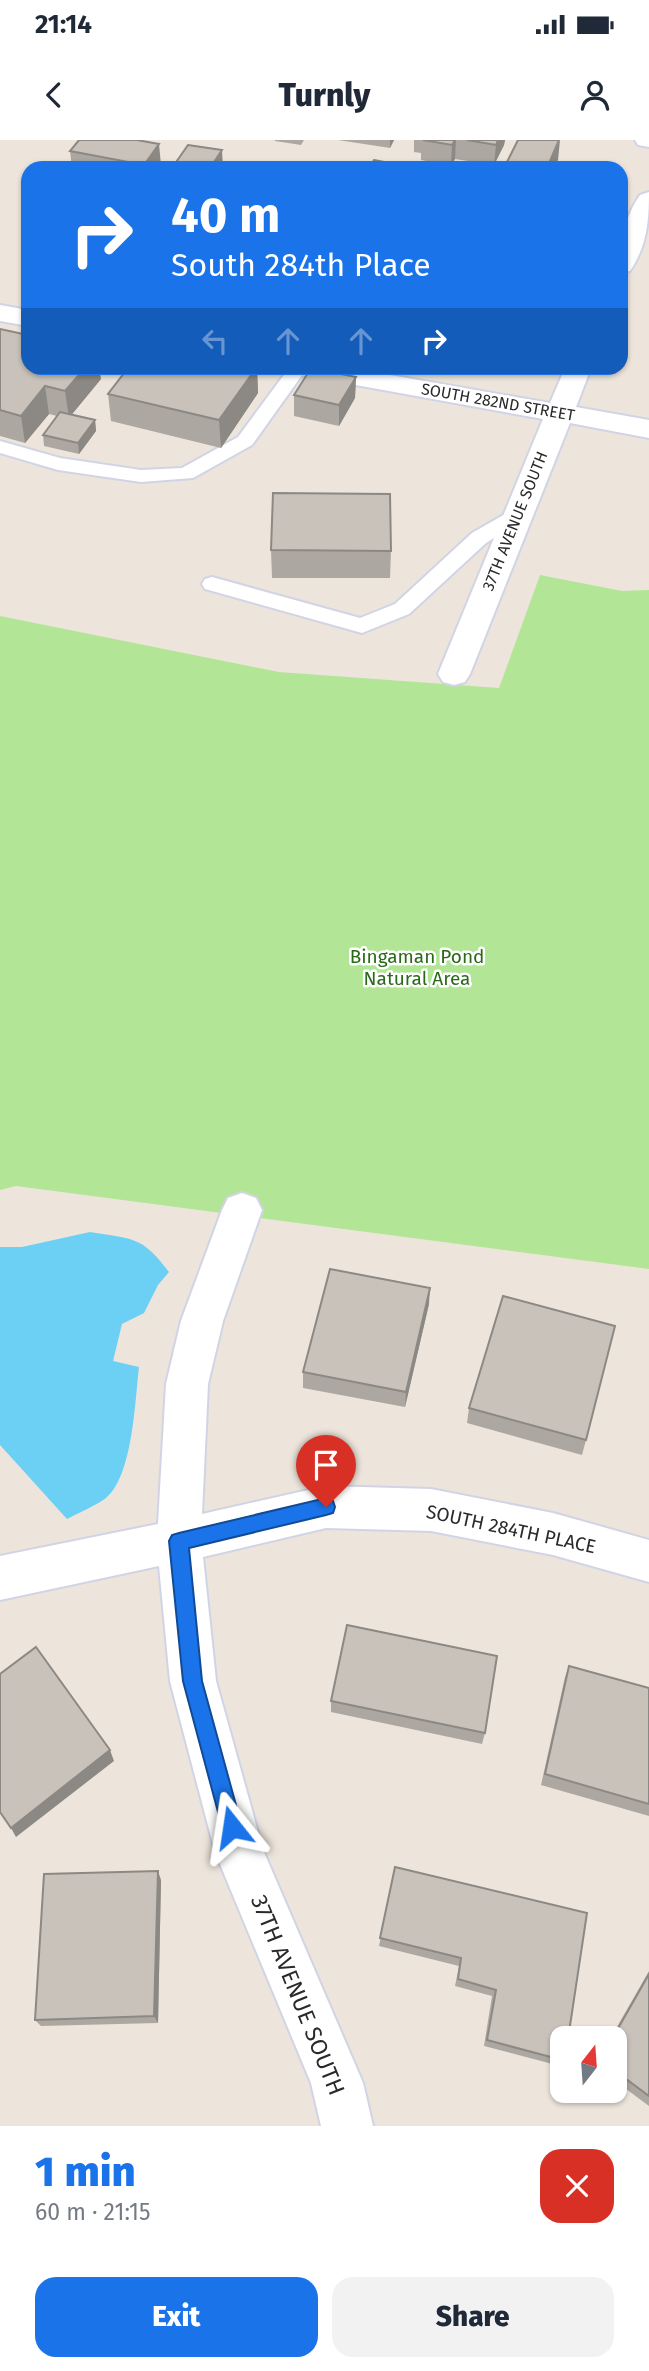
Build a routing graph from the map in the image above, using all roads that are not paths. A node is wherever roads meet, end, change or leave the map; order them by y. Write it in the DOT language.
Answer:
graph roads {
  1 [pos="649,200"];
  2 [pos="628,249"];
  3 [pos="0,313"];
  4 [pos="21,317"];
  5 [pos="293,375"];
  6 [pos="345,375"];
  7 [pos="575,375"];
  8 [pos="559,413"];
  9 [pos="649,429"];
  10 [pos="0,447"];
  11 [pos="519,512"];
  12 [pos="212,584"];
  13 [pos="454,674"];
  14 [pos="242,1210"];
  15 [pos="179,1541"];
  16 [pos="649,1561"];
  17 [pos="0,1578"];
  18 [pos="347,2126"];
  1 -- 2 [label="street"];
  3 -- 4 [label="street"];
  5 -- 10 [label="lane"];
  6 -- 8 [label="street, SOUTH 282ND STREET"];
  7 -- 8 [label="street, 37TH AVENUE SOUTH"];
  8 -- 9 [label="street, SOUTH 282ND STREET"];
  8 -- 11 [label="street, 37TH AVENUE SOUTH"];
  11 -- 12 [label="lane"];
  11 -- 13 [label="street, 37TH AVENUE SOUTH"];
  14 -- 15 [label="street, 37TH AVENUE SOUTH"];
  15 -- 16 [label="street, SOUTH 284TH PLACE"];
  15 -- 17 [label="street, SOUTH 284TH PLACE"];
  15 -- 18 [label="street, 37TH AVENUE SOUTH"];
}
